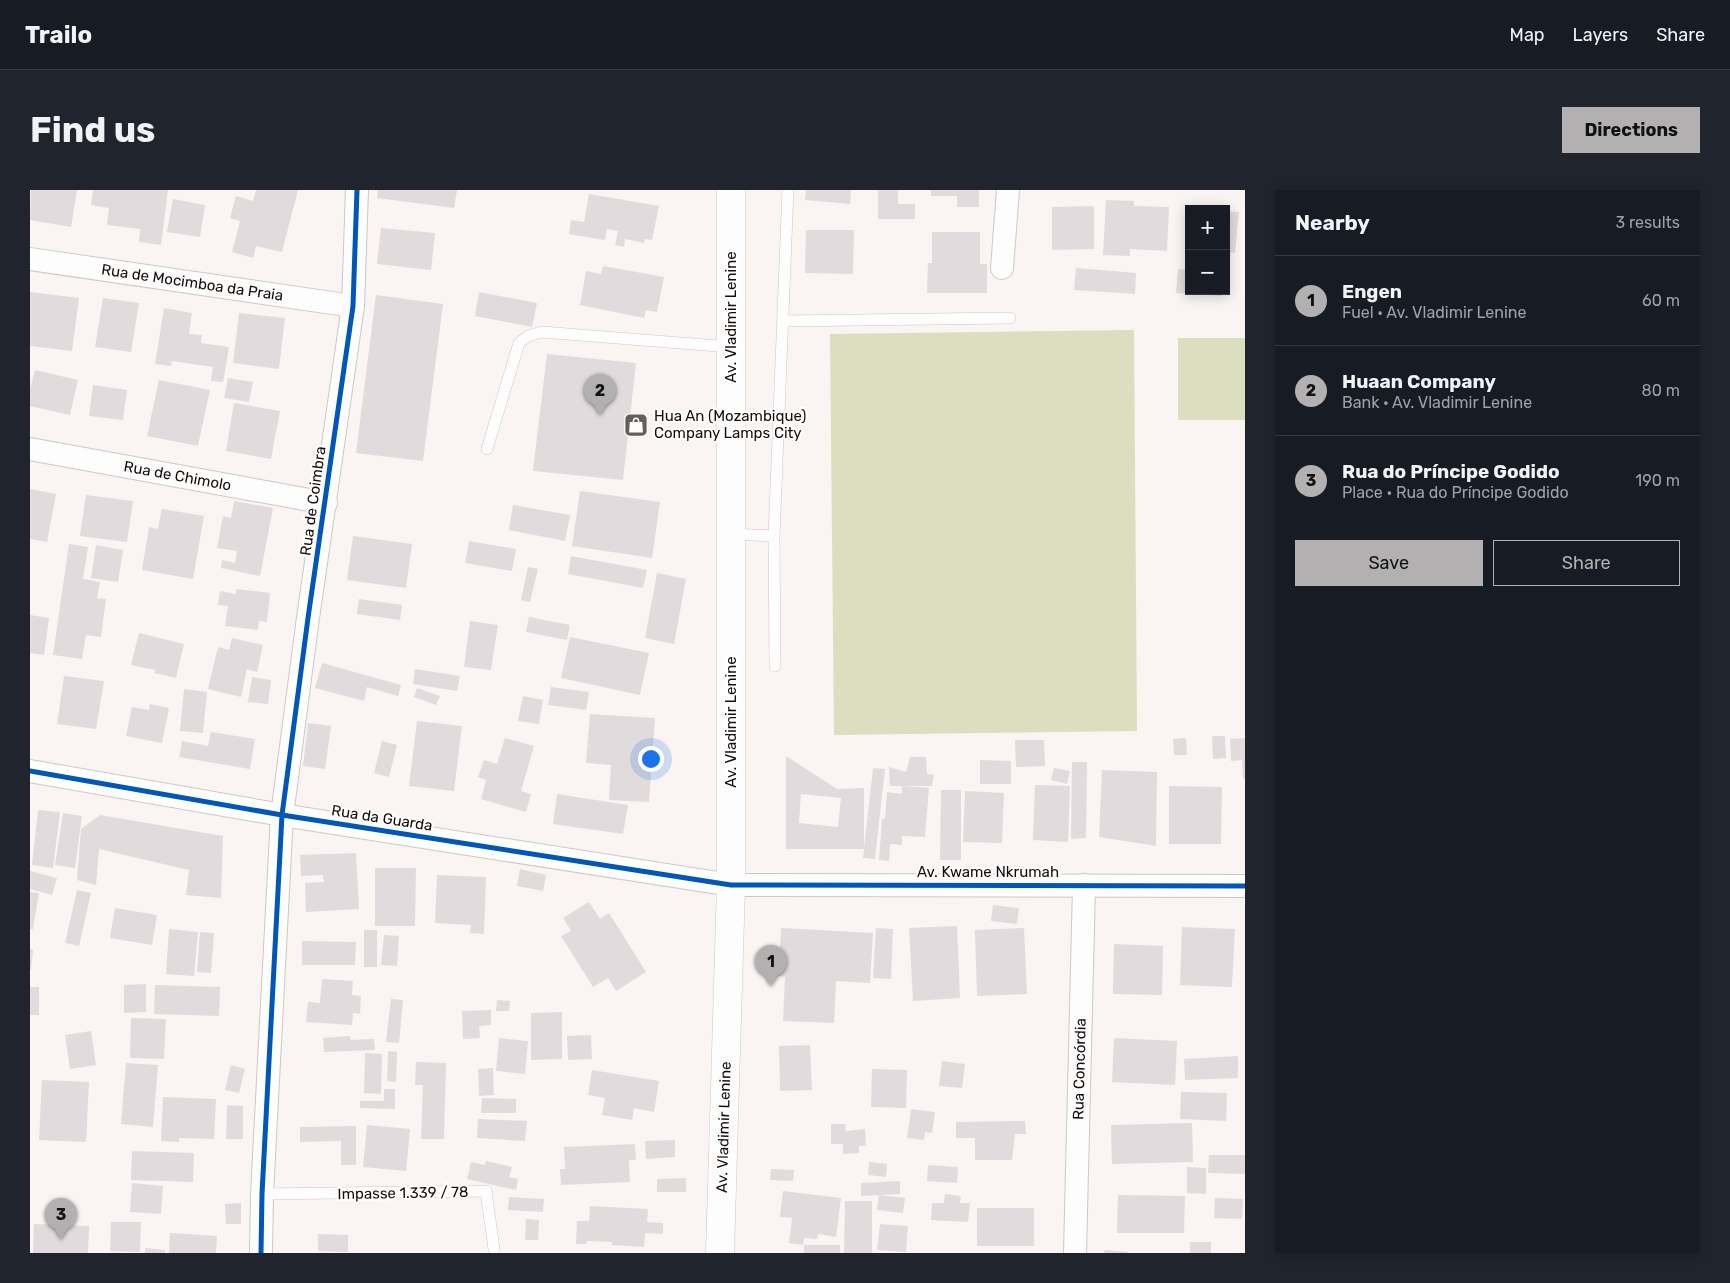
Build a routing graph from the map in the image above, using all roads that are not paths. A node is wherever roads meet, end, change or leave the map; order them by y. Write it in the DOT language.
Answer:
graph roads {
  1 [pos="357,190"];
  2 [pos="731,190"];
  3 [pos="788,190"];
  4 [pos="1008,190"];
  5 [pos="30,258"];
  6 [pos="1002,268"];
  7 [pos="353,306"];
  8 [pos="1010,318"];
  9 [pos="783,321"];
  10 [pos="731,347"];
  11 [pos="30,449"];
  12 [pos="487,449"];
  13 [pos="326,503"];
  14 [pos="731,534"];
  15 [pos="774,536"];
  16 [pos="775,666"];
  17 [pos="30,771"];
  18 [pos="282,815"];
  19 [pos="731,885"];
  20 [pos="1084,885"];
  21 [pos="1245,886"];
  22 [pos="262,1194"];
  23 [pos="494,1249"];
  24 [pos="261,1253"];
  25 [pos="720,1253"];
  26 [pos="1075,1253"];
  1 -- 7 [label="street, Rua de Coimbra"];
  2 -- 10 [label="main road, Av. Vladimir Lenine"];
  3 -- 9 [label="lane"];
  4 -- 6 [label="street"];
  5 -- 7 [label="street, Rua de Mocimboa da Praia"];
  7 -- 13 [label="street, Rua de Coimbra"];
  8 -- 9 [label="lane"];
  9 -- 15 [label="lane"];
  10 -- 12 [label="lane"];
  10 -- 14 [label="main road, Av. Vladimir Lenine"];
  11 -- 13 [label="street, Rua de Chimolo"];
  13 -- 18 [label="street, Rua de Coimbra"];
  14 -- 15 [label="lane"];
  14 -- 19 [label="main road, Av. Vladimir Lenine"];
  15 -- 16 [label="lane"];
  17 -- 18 [label="street, Rua da Guarda"];
  18 -- 19 [label="street, Rua da Guarda"];
  18 -- 22 [label="street, Rua de Coimbra"];
  19 -- 20 [label="street, Av. Kwame Nkrumah"];
  19 -- 25 [label="main road, Av. Vladimir Lenine"];
  20 -- 21 [label="street, Av. Kwame Nkrumah"];
  20 -- 26 [label="street, Rua Concórdia"];
  22 -- 23 [label="lane, Impasse 1.339 / 78"];
  22 -- 24 [label="street, Rua de Coimbra"];
}
